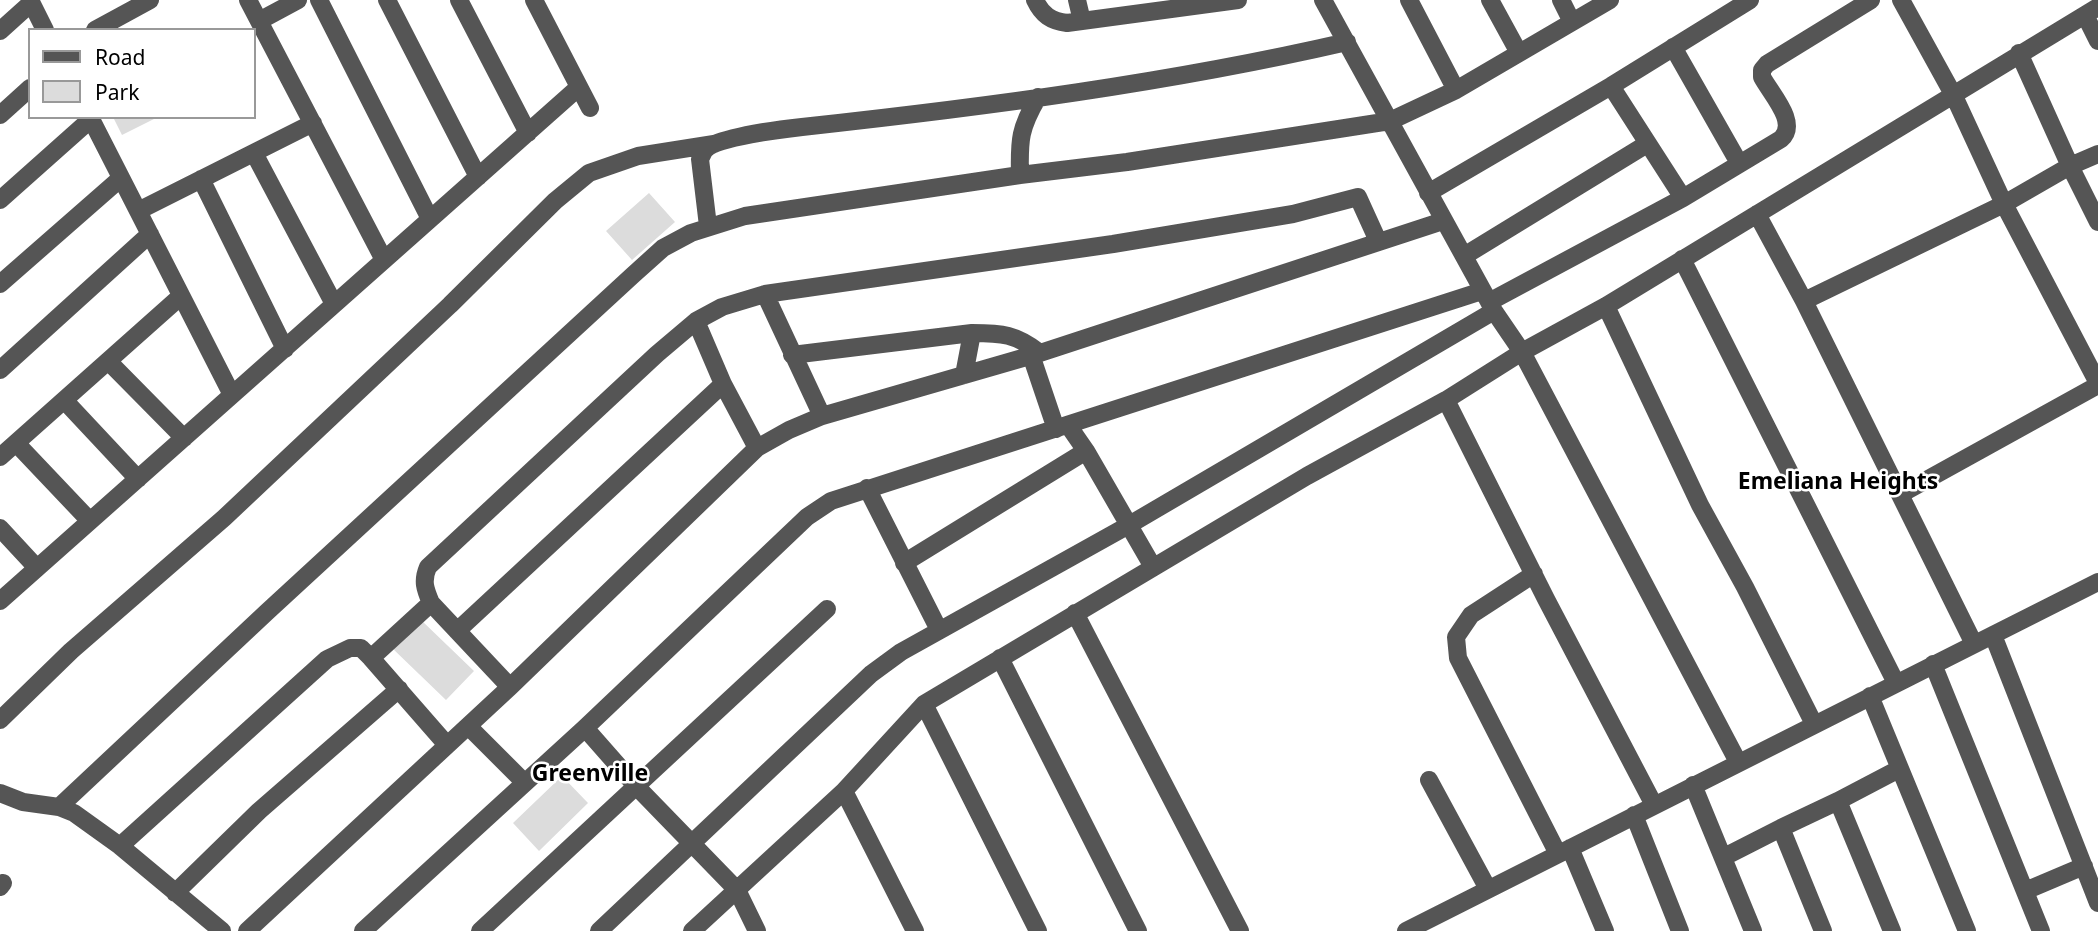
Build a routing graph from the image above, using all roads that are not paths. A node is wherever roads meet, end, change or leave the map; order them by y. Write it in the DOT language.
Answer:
graph roads {
  1 [pos="150,0"];
  2 [pos="248,0"];
  3 [pos="298,0"];
  4 [pos="319,0"];
  5 [pos="387,0"];
  6 [pos="459,0"];
  7 [pos="534,0"];
  8 [pos="1035,0"];
  9 [pos="1077,0"];
  10 [pos="1238,0"];
  11 [pos="1323,0"];
  12 [pos="1409,0"];
  13 [pos="1490,0"];
  14 [pos="1561,0"];
  15 [pos="1610,0"];
  16 [pos="1750,0"];
  17 [pos="1871,0"];
  18 [pos="1901,0"];
  19 [pos="31,1"];
  20 [pos="1207,2"];
  21 [pos="1133,7"];
  22 [pos="2091,11"];
  23 [pos="259,21"];
  24 [pos="1082,21"];
  25 [pos="1572,22"];
  26 [pos="44,28"];
  27 [pos="99,28"];
  28 [pos="0,30"];
  29 [pos="2098,41"];
  30 [pos="1348,42"];
  31 [pos="1673,47"];
  32 [pos="1519,53"];
  33 [pos="2019,53"];
  34 [pos="1611,86"];
  35 [pos="579,87"];
  36 [pos="28,90"];
  37 [pos="1456,90"];
  38 [pos="1954,96"];
  39 [pos="1038,97"];
  40 [pos="590,108"];
  41 [pos="0,115"];
  42 [pos="89,119"];
  43 [pos="91,119"];
  44 [pos="1390,121"];
  45 [pos="313,123"];
  46 [pos="528,132"];
  47 [pos="714,144"];
  48 [pos="1647,144"];
  49 [pos="254,153"];
  50 [pos="2098,154"];
  51 [pos="1739,163"];
  52 [pos="2070,166"];
  53 [pos="1020,175"];
  54 [pos="478,177"];
  55 [pos="121,178"];
  56 [pos="201,179"];
  57 [pos="1428,193"];
  58 [pos="1684,198"];
  59 [pos="0,200"];
  60 [pos="2004,204"];
  61 [pos="138,211"];
  62 [pos="1757,214"];
  63 [pos="430,219"];
  64 [pos="1443,221"];
  65 [pos="2098,222"];
  66 [pos="708,226"];
  67 [pos="150,234"];
  68 [pos="1378,242"];
  69 [pos="1464,256"];
  70 [pos="1682,259"];
  71 [pos="384,260"];
  72 [pos="0,284"];
  73 [pos="765,294"];
  74 [pos="181,296"];
  75 [pos="1488,301"];
  76 [pos="1804,301"];
  77 [pos="334,304"];
  78 [pos="1606,306"];
  79 [pos="696,321"];
  80 [pos="972,333"];
  81 [pos="285,349"];
  82 [pos="1522,352"];
  83 [pos="1036,354"];
  84 [pos="792,355"];
  85 [pos="108,361"];
  86 [pos="0,370"];
  87 [pos="964,375"];
  88 [pos="2097,378"];
  89 [pos="723,384"];
  90 [pos="232,395"];
  91 [pos="64,400"];
  92 [pos="1446,400"];
  93 [pos="822,416"];
  94 [pos="1062,427"];
  95 [pos="184,438"];
  96 [pos="16,443"];
  97 [pos="757,448"];
  98 [pos="1086,451"];
  99 [pos="0,457"];
  100 [pos="138,479"];
  101 [pos="867,488"];
  102 [pos="1901,494"];
  103 [pos="90,521"];
  104 [pos="1129,525"];
  105 [pos="0,528"];
  106 [pos="904,563"];
  107 [pos="1153,567"];
  108 [pos="37,568"];
  109 [pos="1534,574"];
  110 [pos="2098,582"];
  111 [pos="0,601"];
  112 [pos="431,603"];
  113 [pos="827,609"];
  114 [pos="1075,613"];
  115 [pos="939,630"];
  116 [pos="457,631"];
  117 [pos="1993,635"];
  118 [pos="1974,644"];
  119 [pos="371,658"];
  120 [pos="1000,658"];
  121 [pos="1933,664"];
  122 [pos="1896,683"];
  123 [pos="510,687"];
  124 [pos="399,689"];
  125 [pos="1870,696"];
  126 [pos="924,704"];
  127 [pos="0,720"];
  128 [pos="1814,724"];
  129 [pos="468,726"];
  130 [pos="585,728"];
  131 [pos="447,745"];
  132 [pos="1738,762"];
  133 [pos="1899,769"];
  134 [pos="1429,780"];
  135 [pos="524,783"];
  136 [pos="1693,785"];
  137 [pos="636,786"];
  138 [pos="844,791"];
  139 [pos="0,793"];
  140 [pos="1838,801"];
  141 [pos="1654,805"];
  142 [pos="59,807"];
  143 [pos="1634,815"];
  144 [pos="1781,828"];
  145 [pos="691,843"];
  146 [pos="120,846"];
  147 [pos="1564,851"];
  148 [pos="1724,857"];
  149 [pos="2084,866"];
  150 [pos="1489,889"];
  151 [pos="737,890"];
  152 [pos="2025,891"];
  153 [pos="176,893"];
  154 [pos="2098,903"];
  155 [pos="222,931"];
  156 [pos="247,931"];
  157 [pos="363,931"];
  158 [pos="480,931"];
  159 [pos="599,931"];
  160 [pos="692,931"];
  161 [pos="757,931"];
  162 [pos="915,931"];
  163 [pos="1038,931"];
  164 [pos="1138,931"];
  165 [pos="1240,931"];
  166 [pos="1406,931"];
  167 [pos="1605,931"];
  168 [pos="1680,931"];
  169 [pos="1753,931"];
  170 [pos="1823,931"];
  171 [pos="1892,931"];
  172 [pos="1968,931"];
  173 [pos="2041,931"];
  1 -- 27 [label="street"];
  2 -- 23 [label="street"];
  3 -- 23 [label="street"];
  4 -- 63 [label="street"];
  5 -- 54 [label="street"];
  6 -- 46 [label="street"];
  7 -- 35 [label="street"];
  8 -- 24 [label="street"];
  9 -- 24 [label="street"];
  10 -- 20 [label="street"];
  11 -- 30 [label="street"];
  12 -- 37 [label="street"];
  13 -- 32 [label="street"];
  14 -- 25 [label="street"];
  15 -- 25 [label="street"];
  16 -- 31 [label="street"];
  17 -- 51 [label="street"];
  18 -- 38 [label="street"];
  19 -- 26 [label="street"];
  19 -- 28 [label="street"];
  20 -- 21 [label="street"];
  21 -- 24 [label="street"];
  22 -- 29 [label="street"];
  22 -- 33 [label="street"];
  23 -- 45 [label="street"];
  25 -- 32 [label="street"];
  30 -- 39 [label="street"];
  30 -- 44 [label="street"];
  31 -- 34 [label="street"];
  31 -- 51 [label="street"];
  32 -- 37 [label="street"];
  33 -- 38 [label="street"];
  33 -- 52 [label="street"];
  34 -- 48 [label="street"];
  34 -- 57 [label="street"];
  35 -- 40 [label="street"];
  35 -- 46 [label="street"];
  36 -- 41 [label="street"];
  37 -- 44 [label="street"];
  38 -- 60 [label="street"];
  38 -- 62 [label="street"];
  39 -- 47 [label="street"];
  39 -- 53 [label="street"];
  42 -- 59 [label="street"];
  43 -- 55 [label="street"];
  44 -- 53 [label="street"];
  44 -- 57 [label="street"];
  45 -- 49 [label="street"];
  45 -- 71 [label="street"];
  46 -- 54 [label="street"];
  47 -- 66 [label="street"];
  47 -- 127 [label="street"];
  48 -- 58 [label="street"];
  48 -- 69 [label="street"];
  49 -- 56 [label="street"];
  49 -- 77 [label="street"];
  50 -- 52 [label="street"];
  51 -- 58 [label="street"];
  52 -- 60 [label="street"];
  52 -- 65 [label="street"];
  53 -- 66 [label="street"];
  54 -- 63 [label="street"];
  55 -- 61 [label="street"];
  55 -- 72 [label="street"];
  56 -- 61 [label="street"];
  56 -- 81 [label="street"];
  57 -- 64 [label="street"];
  58 -- 75 [label="street"];
  60 -- 76 [label="street"];
  60 -- 88 [label="street"];
  61 -- 67 [label="street"];
  62 -- 70 [label="street"];
  62 -- 76 [label="street"];
  63 -- 71 [label="street"];
  64 -- 68 [label="street"];
  64 -- 69 [label="street"];
  66 -- 142 [label="street"];
  67 -- 74 [label="street"];
  67 -- 86 [label="street"];
  68 -- 73 [label="street"];
  68 -- 83 [label="street"];
  69 -- 75 [label="street"];
  70 -- 78 [label="street"];
  70 -- 122 [label="street"];
  71 -- 77 [label="street"];
  73 -- 79 [label="street"];
  73 -- 84 [label="street"];
  74 -- 85 [label="street"];
  74 -- 90 [label="street"];
  75 -- 82 [label="street"];
  75 -- 94 [label="street"];
  75 -- 104 [label="street"];
  76 -- 102 [label="street"];
  77 -- 81 [label="street"];
  78 -- 82 [label="street"];
  78 -- 128 [label="street"];
  79 -- 89 [label="street"];
  79 -- 112 [label="street"];
  80 -- 83 [label="street"];
  80 -- 84 [label="street"];
  80 -- 87 [label="street"];
  81 -- 90 [label="street"];
  82 -- 92 [label="street"];
  82 -- 132 [label="street"];
  83 -- 87 [label="street"];
  83 -- 94 [label="street"];
  84 -- 93 [label="street"];
  85 -- 91 [label="street"];
  85 -- 95 [label="street"];
  87 -- 93 [label="street"];
  88 -- 102 [label="street"];
  89 -- 97 [label="street"];
  89 -- 116 [label="street"];
  90 -- 95 [label="street"];
  91 -- 96 [label="street"];
  91 -- 100 [label="street"];
  92 -- 107 [label="street"];
  92 -- 109 [label="street"];
  93 -- 97 [label="street"];
  94 -- 98 [label="street"];
  94 -- 101 [label="street"];
  95 -- 100 [label="street"];
  96 -- 99 [label="street"];
  96 -- 103 [label="street"];
  97 -- 123 [label="street"];
  98 -- 104 [label="street"];
  98 -- 106 [label="street"];
  100 -- 103 [label="street"];
  101 -- 106 [label="street"];
  101 -- 130 [label="street"];
  102 -- 118 [label="street"];
  103 -- 108 [label="street"];
  104 -- 107 [label="street"];
  104 -- 115 [label="street"];
  105 -- 108 [label="street"];
  106 -- 115 [label="street"];
  107 -- 114 [label="street"];
  108 -- 111 [label="street"];
  109 -- 141 [label="street"];
  109 -- 147 [label="street"];
  110 -- 117 [label="street"];
  112 -- 116 [label="street"];
  112 -- 119 [label="street"];
  113 -- 137 [label="street"];
  114 -- 120 [label="street"];
  114 -- 165 [label="street"];
  115 -- 145 [label="street"];
  116 -- 123 [label="street"];
  117 -- 118 [label="street"];
  117 -- 149 [label="street"];
  118 -- 121 [label="street"];
  119 -- 124 [label="street"];
  119 -- 146 [label="street"];
  120 -- 126 [label="street"];
  120 -- 164 [label="street"];
  121 -- 122 [label="street"];
  121 -- 152 [label="street"];
  122 -- 125 [label="street"];
  123 -- 129 [label="street"];
  124 -- 131 [label="street"];
  124 -- 153 [label="street"];
  125 -- 128 [label="street"];
  125 -- 133 [label="street"];
  126 -- 138 [label="street"];
  126 -- 163 [label="street"];
  128 -- 132 [label="street"];
  129 -- 131 [label="street"];
  129 -- 135 [label="street"];
  130 -- 135 [label="street"];
  130 -- 137 [label="street"];
  131 -- 156 [label="street"];
  132 -- 136 [label="street"];
  133 -- 140 [label="street"];
  133 -- 172 [label="street"];
  134 -- 150 [label="street"];
  135 -- 157 [label="street"];
  136 -- 141 [label="street"];
  136 -- 148 [label="street"];
  137 -- 145 [label="street"];
  137 -- 158 [label="street"];
  138 -- 151 [label="street"];
  138 -- 162 [label="street"];
  139 -- 142 [label="street"];
  140 -- 144 [label="street"];
  140 -- 171 [label="street"];
  141 -- 143 [label="street"];
  142 -- 146 [label="street"];
  143 -- 147 [label="street"];
  143 -- 168 [label="street"];
  144 -- 148 [label="street"];
  144 -- 170 [label="street"];
  145 -- 151 [label="street"];
  145 -- 159 [label="street"];
  146 -- 153 [label="street"];
  147 -- 150 [label="street"];
  147 -- 167 [label="street"];
  148 -- 169 [label="street"];
  149 -- 152 [label="street"];
  149 -- 154 [label="street"];
  150 -- 166 [label="street"];
  151 -- 160 [label="street"];
  151 -- 161 [label="street"];
  152 -- 173 [label="street"];
  153 -- 155 [label="street"];
}
